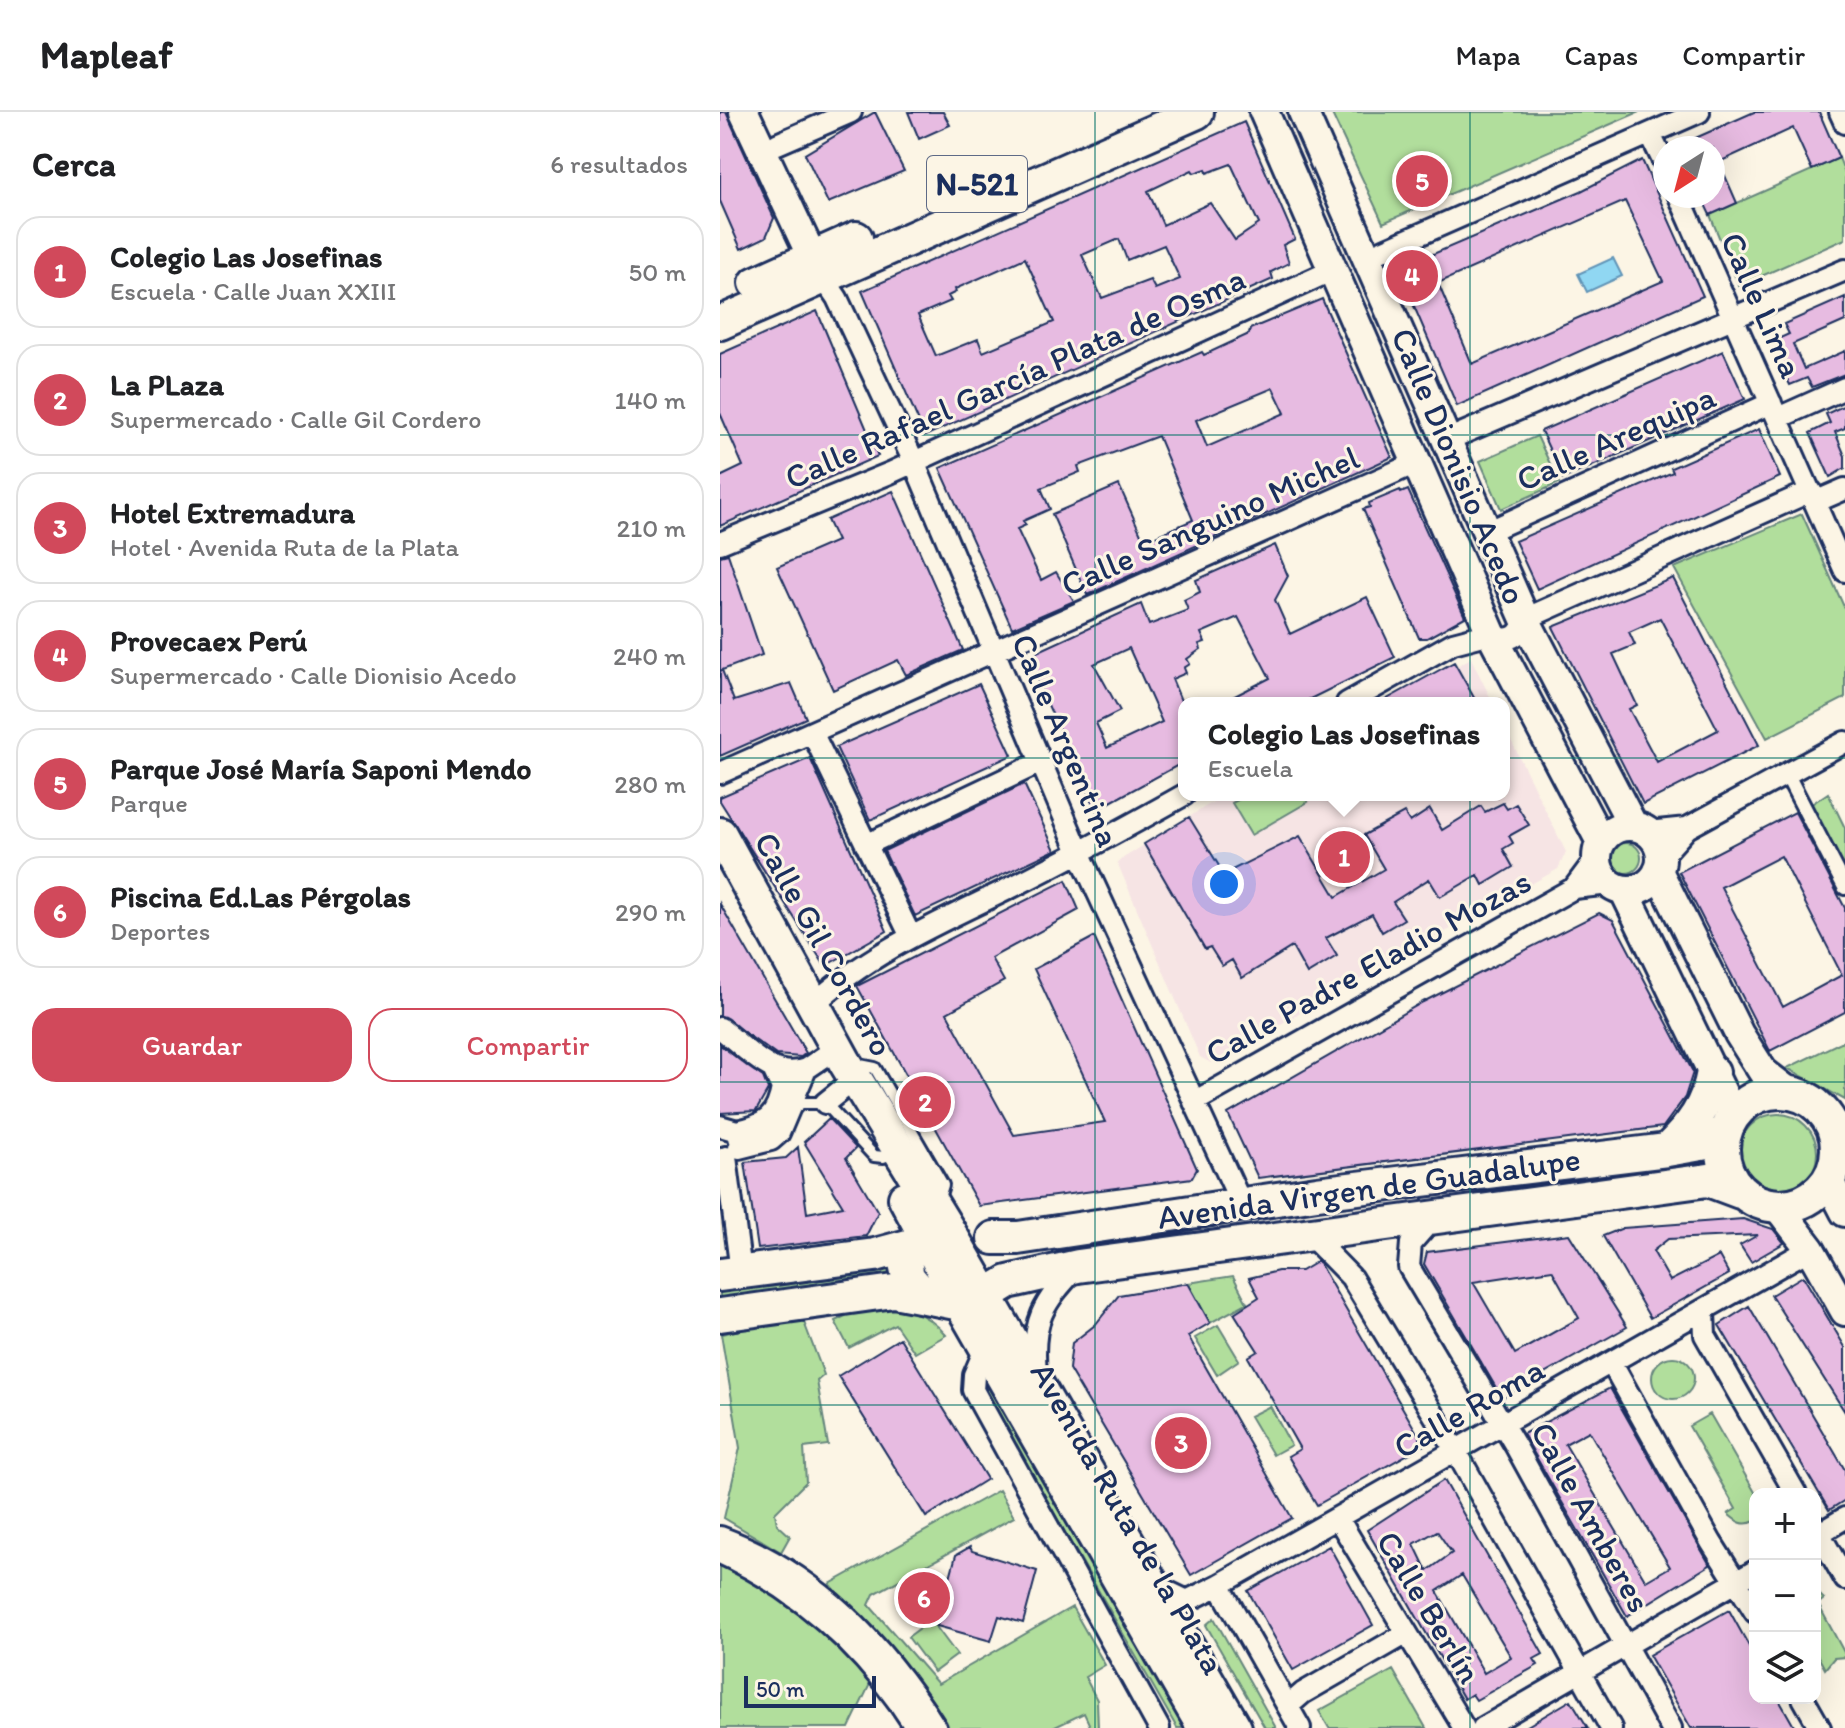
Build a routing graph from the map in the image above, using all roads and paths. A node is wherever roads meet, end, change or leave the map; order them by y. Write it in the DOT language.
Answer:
graph roads {
  1 [pos="744,112"];
  2 [pos="764,112"];
  3 [pos="851,112"];
  4 [pos="1141,112"];
  5 [pos="1197,112"];
  6 [pos="1303,112"];
  7 [pos="1699,112"];
  8 [pos="1840,112"];
  9 [pos="1266,114"];
  10 [pos="1845,123"];
  11 [pos="1650,134"];
  12 [pos="1653,140"];
  13 [pos="769,148"];
  14 [pos="1684,208"];
  15 [pos="1365,256"];
  16 [pos="821,259"];
  17 [pos="1335,269"];
  18 [pos="1845,270"];
  19 [pos="720,299"];
  20 [pos="1734,317"];
  21 [pos="720,323"];
  22 [pos="1845,388"];
  23 [pos="1774,410"];
  24 [pos="1447,440"];
  25 [pos="914,462"];
  26 [pos="1418,462"];
  27 [pos="1845,489"];
  28 [pos="1813,497"];
  29 [pos="1487,532"];
  30 [pos="720,543"];
  31 [pos="1845,571"];
  32 [pos="1525,619"];
  33 [pos="1491,633"];
  34 [pos="993,653"];
  35 [pos="1358,697"];
  36 [pos="812,732"];
  37 [pos="1845,742"];
  38 [pos="1043,761"];
  39 [pos="720,773"];
  40 [pos="1786,773"];
  41 [pos="1178,798"];
  42 [pos="720,834"];
  43 [pos="866,845"];
  44 [pos="1650,847"];
  45 [pos="1599,850"];
  46 [pos="1079,852"];
  47 [pos="720,860"];
  48 [pos="1617,887"];
  49 [pos="1845,887"];
  50 [pos="1574,888"];
  51 [pos="911,937"];
  52 [pos="813,1005"];
  53 [pos="720,1028"];
  54 [pos="774,1071"];
  55 [pos="831,1071"];
  56 [pos="1713,1072"];
  57 [pos="1790,1093"];
  58 [pos="1194,1102"];
  59 [pos="791,1112"];
  60 [pos="1834,1116"];
  61 [pos="1729,1123"];
  62 [pos="729,1144"];
  63 [pos="1667,1150"];
  64 [pos="1836,1174"];
  65 [pos="1740,1192"];
  66 [pos="1242,1205"];
  67 [pos="1778,1207"];
  68 [pos="1845,1212"];
  69 [pos="1435,1217"];
  70 [pos="929,1230"];
  71 [pos="1309,1234"];
  72 [pos="994,1238"];
  73 [pos="1810,1249"];
  74 [pos="1078,1266"];
  75 [pos="742,1272"];
  76 [pos="985,1294"];
  77 [pos="924,1296"];
  78 [pos="768,1309"];
  79 [pos="1845,1311"];
  80 [pos="1704,1312"];
  81 [pos="720,1315"];
  82 [pos="986,1347"];
  83 [pos="1612,1364"];
  84 [pos="1038,1388"];
  85 [pos="1502,1424"];
  86 [pos="1457,1453"];
  87 [pos="1793,1488"];
  88 [pos="1845,1518"];
  89 [pos="1339,1520"];
  90 [pos="1821,1530"];
  91 [pos="720,1537"];
  92 [pos="1821,1539"];
  93 [pos="720,1553"];
  94 [pos="1749,1575"];
  95 [pos="1845,1579"];
  96 [pos="1735,1583"];
  97 [pos="1219,1585"];
  98 [pos="1156,1586"];
  99 [pos="1749,1603"];
  100 [pos="1407,1633"];
  101 [pos="1626,1647"];
  102 [pos="1580,1672"];
  103 [pos="1806,1704"];
  104 [pos="1288,1706"];
  105 [pos="916,1728"];
  106 [pos="936,1728"];
  107 [pos="1159,1728"];
  108 [pos="1204,1728"];
  109 [pos="1235,1728"];
  110 [pos="1300,1728"];
  111 [pos="1464,1728"];
  112 [pos="1483,1728"];
  113 [pos="1611,1728"];
  114 [pos="1671,1728"];
  115 [pos="1820,1728"];
  1 -- 13 [label="main road"];
  2 -- 13 [label="main road"];
  3 -- 13 [label="street"];
  4 -- 16 [label="main road, N-521"];
  5 -- 16 [label="main road, N-521"];
  6 -- 15 [label="main road, Calle Dionisio Acedo"];
  7 -- 11 [label="street"];
  8 -- 10 [label="street"];
  9 -- 17 [label="main road, Calle Dionisio Acedo"];
  11 -- 12 [label="street"];
  11 -- 15 [label="street"];
  13 -- 16 [label="main road"];
  14 -- 20 [label="street, Calle Lima"];
  15 -- 17 [label="street, Calle Rafael García Plata de Osma"];
  15 -- 24 [label="main road, Calle Dionisio Acedo"];
  16 -- 19 [label="main road, N-521"];
  16 -- 21 [label="main road, N-521"];
  16 -- 25 [label="street, Calle Argentina"];
  17 -- 25 [label="street, Calle Rafael García Plata de Osma"];
  17 -- 26 [label="main road, Calle Dionisio Acedo"];
  18 -- 20 [label="street"];
  20 -- 23 [label="street, Calle Lima"];
  20 -- 24 [label="street"];
  22 -- 23 [label="street, Calle Arequipa"];
  23 -- 28 [label="street, Calle Lima"];
  23 -- 29 [label="street, Calle Arequipa"];
  24 -- 29 [label="main road, Calle Dionisio Acedo"];
  25 -- 30 [label="street, Calle Rafael García Plata de Osma"];
  25 -- 34 [label="street, Calle Argentina"];
  26 -- 33 [label="main road, Calle Dionisio Acedo"];
  26 -- 34 [label="street, Calle Sanguino Michel"];
  27 -- 28 [label="street"];
  28 -- 31 [label="street, Calle Lima"];
  28 -- 32 [label="street"];
  29 -- 32 [label="main road, Calle Dionisio Acedo"];
  32 -- 33 [label="street"];
  32 -- 44 [label="main road, Calle Dionisio Acedo"];
  33 -- 35 [label="street"];
  33 -- 45 [label="main road, Calle Dionisio Acedo"];
  34 -- 36 [label="street, Calle Sanguino Michel"];
  34 -- 38 [label="street, Calle Argentina"];
  36 -- 39 [label="street, Calle Sanguino Michel"];
  36 -- 43 [label="street"];
  37 -- 40 [label="street"];
  38 -- 43 [label="street"];
  38 -- 46 [label="street, Calle Argentina"];
  40 -- 44 [label="street"];
  40 -- 49 [label="street"];
  41 -- 46 [label="street"];
  42 -- 52 [label="main road, Calle Gil Cordero"];
  43 -- 51 [label="street"];
  44 -- 45 [label="main road"];
  44 -- 48 [label="main road"];
  44 -- 57 [label="main road, Calle Dionisio Acedo"];
  45 -- 48 [label="main road"];
  45 -- 50 [label="street, Calle Padre Eladio Mozas"];
  46 -- 51 [label="street"];
  46 -- 58 [label="street, Calle Argentina"];
  47 -- 55 [label="main road, Calle Gil Cordero"];
  48 -- 50 [label="street, Calle Padre Eladio Mozas"];
  48 -- 56 [label="main road"];
  50 -- 58 [label="street, Calle Padre Eladio Mozas"];
  51 -- 52 [label="street"];
  52 -- 55 [label="main road, Calle Gil Cordero"];
  53 -- 54 [label="street"];
  54 -- 55 [label="street"];
  54 -- 62 [label="street"];
  55 -- 59 [label="street"];
  55 -- 59 [label="lane"];
  55 -- 70 [label="main road, Calle Gil Cordero"];
  55 -- 70 [label="main road, Calle Gil Cordero"];
  56 -- 61 [label="main road"];
  56 -- 63 [label="main road"];
  57 -- 60 [label="main road"];
  57 -- 61 [label="main road"];
  58 -- 66 [label="street, Calle Argentina"];
  59 -- 62 [label="street"];
  60 -- 64 [label="main road"];
  61 -- 63 [label="main road, Avenida Virgen de Guadalupe"];
  61 -- 65 [label="main road"];
  62 -- 75 [label="street"];
  63 -- 66 [label="main road, Avenida Virgen de Guadalupe"];
  64 -- 67 [label="main road"];
  64 -- 68 [label="main road"];
  65 -- 67 [label="main road"];
  65 -- 69 [label="main road, Avenida Virgen de Guadalupe"];
  66 -- 72 [label="main road, Avenida Virgen de Guadalupe"];
  67 -- 73 [label="main road"];
  69 -- 71 [label="main road, Avenida Virgen de Guadalupe"];
  69 -- 85 [label="street, Calle Amberes"];
  70 -- 72 [label="main road, Avenida Virgen de Guadalupe"];
  70 -- 75 [label="main road"];
  70 -- 76 [label="main road, Calle Gil Cordero"];
  70 -- 77 [label="main road"];
  71 -- 74 [label="main road, Avenida Virgen de Guadalupe"];
  71 -- 86 [label="street"];
  72 -- 76 [label="main road"];
  73 -- 79 [label="main road"];
  73 -- 80 [label="street, Calle Roma"];
  74 -- 76 [label="main road, Avenida Virgen de Guadalupe"];
  74 -- 84 [label="street"];
  75 -- 78 [label="street"];
  76 -- 77 [label="main road"];
  76 -- 82 [label="main road, Avenida Ruta de la Plata"];
  76 -- 84 [label="main road, Avenida Ruta de la Plata"];
  77 -- 78 [label="main road"];
  78 -- 81 [label="main road"];
  80 -- 83 [label="street, Calle Roma"];
  80 -- 87 [label="street"];
  82 -- 107 [label="street, Avenida Ruta de la Plata"];
  82 -- 108 [label="main road, Avenida Ruta de la Plata"];
  83 -- 85 [label="street, Calle Roma"];
  83 -- 96 [label="street"];
  84 -- 98 [label="main road, Avenida Ruta de la Plata"];
  85 -- 86 [label="street, Calle Roma"];
  85 -- 101 [label="street, Calle Amberes"];
  86 -- 89 [label="street, Calle Roma"];
  86 -- 102 [label="street"];
  88 -- 90 [label="street"];
  89 -- 97 [label="street, Calle Roma"];
  89 -- 100 [label="street, Calle Berlín"];
  91 -- 106 [label="street"];
  92 -- 95 [label="street"];
  93 -- 105 [label="street"];
  94 -- 96 [label="street"];
  96 -- 99 [label="street"];
  96 -- 101 [label="street"];
  97 -- 98 [label="street, Calle Roma"];
  97 -- 104 [label="street"];
  98 -- 109 [label="main road, Avenida Ruta de la Plata"];
  100 -- 104 [label="street"];
  100 -- 111 [label="street, Calle Berlín"];
  101 -- 102 [label="street"];
  101 -- 114 [label="street, Calle Amberes"];
  102 -- 112 [label="street"];
  102 -- 113 [label="street"];
  103 -- 115 [label="street"];
  104 -- 110 [label="street"];
}
